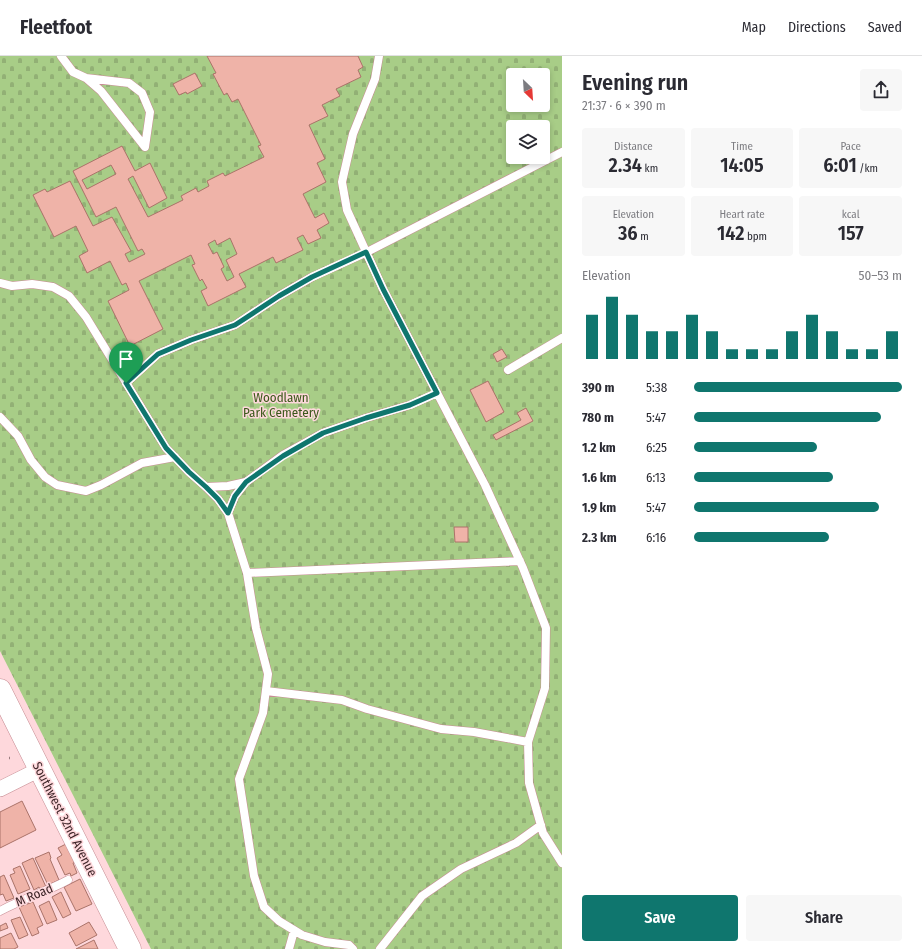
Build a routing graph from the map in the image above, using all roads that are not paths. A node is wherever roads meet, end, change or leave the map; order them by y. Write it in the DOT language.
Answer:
graph roads {
  1 [pos="61,56"];
  2 [pos="379,56"];
  3 [pos="86,78"];
  4 [pos="562,152"];
  5 [pos="366,252"];
  6 [pos="0,283"];
  7 [pos="562,338"];
  8 [pos="508,370"];
  9 [pos="126,383"];
  10 [pos="437,393"];
  11 [pos="0,417"];
  12 [pos="175,457"];
  13 [pos="246,482"];
  14 [pos="206,487"];
  15 [pos="228,513"];
  16 [pos="520,561"];
  17 [pos="247,573"];
  18 [pos="266,691"];
  19 [pos="3,702"];
  20 [pos="528,742"];
  21 [pos="40,769"];
  22 [pos="0,789"];
  23 [pos="541,825"];
  24 [pos="562,863"];
  25 [pos="68,880"];
  26 [pos="0,911"];
  27 [pos="294,931"];
  28 [pos="130,949"];
  29 [pos="289,949"];
  30 [pos="353,949"];
  31 [pos="380,949"];
  1 -- 3 [label="lane"];
  2 -- 5 [label="lane"];
  3 -- 3 [label="lane"];
  4 -- 5 [label="lane"];
  5 -- 9 [label="lane"];
  5 -- 10 [label="lane"];
  6 -- 9 [label="lane"];
  7 -- 8 [label="lane"];
  9 -- 12 [label="lane"];
  10 -- 13 [label="lane"];
  10 -- 16 [label="lane"];
  11 -- 12 [label="lane"];
  12 -- 14 [label="lane"];
  13 -- 14 [label="lane"];
  13 -- 15 [label="lane"];
  14 -- 15 [label="lane"];
  15 -- 17 [label="lane"];
  16 -- 17 [label="lane"];
  16 -- 20 [label="lane"];
  17 -- 18 [label="lane"];
  18 -- 20 [label="lane"];
  18 -- 27 [label="lane"];
  19 -- 21 [label="street, Southwest 32nd Avenue"];
  20 -- 23 [label="lane"];
  21 -- 22 [label="street"];
  21 -- 28 [label="street, Southwest 32nd Avenue"];
  23 -- 24 [label="lane"];
  23 -- 31 [label="lane"];
  25 -- 26 [label="lane, M Road"];
  27 -- 29 [label="lane"];
  27 -- 30 [label="lane"];
}
